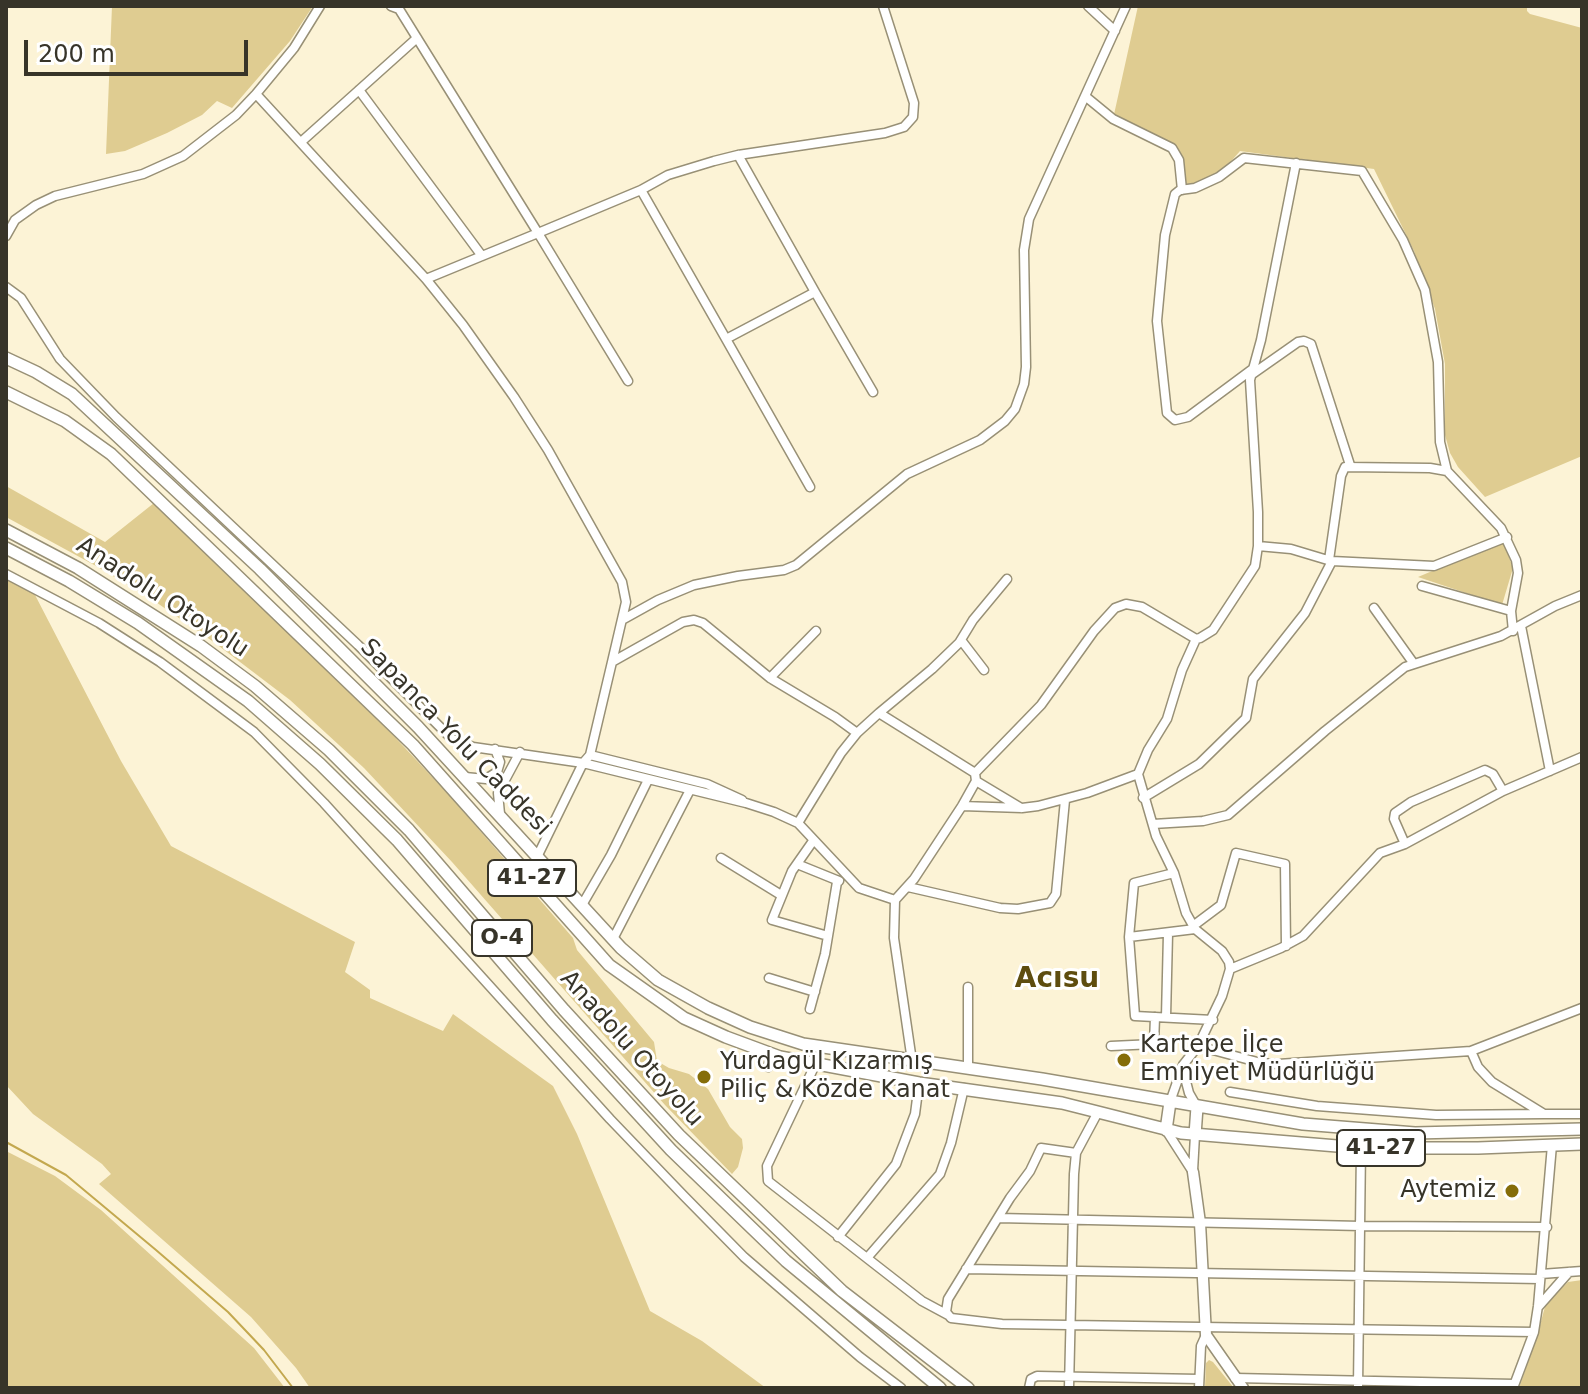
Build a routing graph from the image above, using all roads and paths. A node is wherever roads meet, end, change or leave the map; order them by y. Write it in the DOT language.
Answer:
graph roads {
  1 [pos="320,6"];
  2 [pos="883,6"];
  3 [pos="1088,6"];
  4 [pos="1126,6"];
  5 [pos="399,7"];
  6 [pos="1115,31"];
  7 [pos="417,38"];
  8 [pos="359,90"];
  9 [pos="256,94"];
  10 [pos="1085,96"];
  11 [pos="301,142"];
  12 [pos="738,155"];
  13 [pos="1296,163"];
  14 [pos="641,190"];
  15 [pos="1182,190"];
  16 [pos="538,233"];
  17 [pos="6,236"];
  18 [pos="482,256"];
  19 [pos="426,279"];
  20 [pos="6,287"];
  21 [pos="815,292"];
  22 [pos="726,339"];
  23 [pos="6,358"];
  24 [pos="1252,371"];
  25 [pos="628,381"];
  26 [pos="6,392"];
  27 [pos="873,392"];
  28 [pos="1350,465"];
  29 [pos="1447,471"];
  30 [pos="810,487"];
  31 [pos="6,530"];
  32 [pos="1507,537"];
  33 [pos="1258,546"];
  34 [pos="6,548"];
  35 [pos="1330,561"];
  36 [pos="6,574"];
  37 [pos="1007,579"];
  38 [pos="1422,586"];
  39 [pos="1582,595"];
  40 [pos="1374,608"];
  41 [pos="1511,611"];
  42 [pos="622,620"];
  43 [pos="1517,628"];
  44 [pos="816,631"];
  45 [pos="1196,639"];
  46 [pos="961,640"];
  47 [pos="612,662"];
  48 [pos="1414,664"];
  49 [pos="984,670"];
  50 [pos="770,678"];
  51 [pos="879,713"];
  52 [pos="857,733"];
  53 [pos="495,749"];
  54 [pos="520,752"];
  55 [pos="590,755"];
  56 [pos="1582,757"];
  57 [pos="583,763"];
  58 [pos="1550,771"];
  59 [pos="1138,774"];
  60 [pos="461,775"];
  61 [pos="975,777"];
  62 [pos="648,780"];
  63 [pos="690,790"];
  64 [pos="1503,791"];
  65 [pos="1143,798"];
  66 [pos="1065,800"];
  67 [pos="746,803"];
  68 [pos="962,806"];
  69 [pos="1022,808"];
  70 [pos="502,818"];
  71 [pos="798,823"];
  72 [pos="1153,824"];
  73 [pos="813,841"];
  74 [pos="1405,844"];
  75 [pos="537,857"];
  76 [pos="721,858"];
  77 [pos="797,864"];
  78 [pos="1174,873"];
  79 [pos="848,877"];
  80 [pos="837,882"];
  81 [pos="908,887"];
  82 [pos="781,895"];
  83 [pos="895,900"];
  84 [pos="582,905"];
  85 [pos="1194,928"];
  86 [pos="1168,934"];
  87 [pos="828,936"];
  88 [pos="1129,937"];
  89 [pos="613,939"];
  90 [pos="1286,946"];
  91 [pos="1230,969"];
  92 [pos="769,978"];
  93 [pos="968,987"];
  94 [pos="815,992"];
  95 [pos="1582,1008"];
  96 [pos="810,1009"];
  97 [pos="1155,1017"];
  98 [pos="1166,1017"];
  99 [pos="1213,1020"];
  100 [pos="1111,1046"];
  101 [pos="1198,1046"];
  102 [pos="1471,1051"];
  103 [pos="771,1054"];
  104 [pos="912,1061"];
  105 [pos="815,1065"];
  106 [pos="1183,1065"];
  107 [pos="768,1067"];
  108 [pos="968,1069"];
  109 [pos="919,1083"];
  110 [pos="964,1088"];
  111 [pos="1230,1092"];
  112 [pos="1170,1102"];
  113 [pos="1197,1107"];
  114 [pos="1098,1112"];
  115 [pos="1544,1114"];
  116 [pos="1582,1114"];
  117 [pos="1582,1129"];
  118 [pos="1166,1130"];
  119 [pos="1195,1135"];
  120 [pos="1582,1144"];
  121 [pos="1552,1145"];
  122 [pos="1361,1148"];
  123 [pos="1076,1153"];
  124 [pos="1193,1172"];
  125 [pos="998,1218"];
  126 [pos="1073,1220"];
  127 [pos="1200,1223"];
  128 [pos="1361,1226"];
  129 [pos="1547,1227"];
  130 [pos="838,1237"];
  131 [pos="867,1258"];
  132 [pos="966,1269"];
  133 [pos="1582,1271"];
  134 [pos="1072,1272"];
  135 [pos="1569,1272"];
  136 [pos="1202,1275"];
  137 [pos="1540,1277"];
  138 [pos="1360,1278"];
  139 [pos="1538,1306"];
  140 [pos="948,1315"];
  141 [pos="1071,1325"];
  142 [pos="1359,1330"];
  143 [pos="1205,1332"];
  144 [pos="1534,1332"];
  145 [pos="1070,1377"];
  146 [pos="1235,1378"];
  147 [pos="1199,1383"];
  148 [pos="1358,1385"];
  149 [pos="1513,1386"];
  150 [pos="901,1388"];
  151 [pos="940,1388"];
  152 [pos="968,1388"];
  153 [pos="1029,1388"];
  154 [pos="1069,1388"];
  155 [pos="1243,1388"];
  1 -- 9 [label="street"];
  2 -- 12 [label="street"];
  3 -- 6 [label="street"];
  4 -- 6 [label="street"];
  5 -- 7 [label="street"];
  6 -- 10 [label="street"];
  7 -- 8 [label="street"];
  7 -- 16 [label="street"];
  8 -- 11 [label="street"];
  8 -- 18 [label="street"];
  9 -- 11 [label="street"];
  9 -- 17 [label="street"];
  10 -- 15 [label="street"];
  10 -- 42 [label="street"];
  11 -- 19 [label="street"];
  12 -- 14 [label="street"];
  12 -- 21 [label="street"];
  13 -- 15 [label="street"];
  13 -- 24 [label="street"];
  13 -- 29 [label="street"];
  14 -- 16 [label="street"];
  14 -- 22 [label="street"];
  15 -- 24 [label="street"];
  16 -- 18 [label="street"];
  16 -- 25 [label="street"];
  18 -- 19 [label="street"];
  19 -- 42 [label="street"];
  20 -- 53 [label="street"];
  21 -- 22 [label="street"];
  21 -- 27 [label="street"];
  22 -- 30 [label="street"];
  23 -- 60 [label="highway, Sapanca Yolu Caddesi"];
  24 -- 28 [label="street"];
  24 -- 33 [label="street"];
  26 -- 103 [label="highway, Sapanca Yolu Caddesi / 41-27"];
  28 -- 29 [label="street"];
  28 -- 35 [label="street"];
  29 -- 32 [label="street"];
  31 -- 152 [label="highway, Anadolu Otoyolu / O-4"];
  32 -- 35 [label="street"];
  32 -- 41 [label="street"];
  33 -- 35 [label="street"];
  33 -- 45 [label="street"];
  34 -- 151 [label="highway, Anadolu Otoyolu / O-4"];
  35 -- 65 [label="street"];
  36 -- 150 [label="street"];
  37 -- 46 [label="street"];
  38 -- 41 [label="street"];
  39 -- 43 [label="street"];
  40 -- 48 [label="street"];
  41 -- 43 [label="street"];
  42 -- 47 [label="street"];
  43 -- 48 [label="street"];
  43 -- 58 [label="street"];
  44 -- 50 [label="street"];
  45 -- 59 [label="street"];
  45 -- 61 [label="street"];
  46 -- 49 [label="street"];
  46 -- 51 [label="street"];
  47 -- 50 [label="street"];
  47 -- 55 [label="street"];
  48 -- 72 [label="street"];
  50 -- 52 [label="street"];
  51 -- 52 [label="street"];
  51 -- 61 [label="street"];
  52 -- 71 [label="street"];
  53 -- 54 [label="street"];
  53 -- 60 [label="street"];
  54 -- 57 [label="street"];
  54 -- 70 [label="street"];
  55 -- 57 [label="street"];
  55 -- 67 [label="street"];
  56 -- 58 [label="street"];
  57 -- 62 [label="street"];
  57 -- 75 [label="street"];
  58 -- 64 [label="street"];
  59 -- 65 [label="street"];
  59 -- 66 [label="street"];
  60 -- 70 [label="highway, Sapanca Yolu Caddesi"];
  61 -- 68 [label="street"];
  61 -- 69 [label="street"];
  62 -- 63 [label="street"];
  62 -- 84 [label="street"];
  63 -- 67 [label="street"];
  63 -- 89 [label="street"];
  64 -- 74 [label="street"];
  64 -- 74 [label="street"];
  65 -- 72 [label="street"];
  66 -- 69 [label="street"];
  66 -- 81 [label="street"];
  67 -- 71 [label="street"];
  68 -- 69 [label="street"];
  68 -- 81 [label="street"];
  70 -- 75 [label="highway, Sapanca Yolu Caddesi"];
  71 -- 73 [label="street"];
  72 -- 78 [label="street"];
  73 -- 77 [label="street"];
  73 -- 79 [label="street"];
  74 -- 90 [label="street"];
  75 -- 84 [label="highway, Sapanca Yolu Caddesi"];
  76 -- 82 [label="street"];
  77 -- 80 [label="street"];
  77 -- 82 [label="street"];
  78 -- 85 [label="street"];
  78 -- 88 [label="street"];
  79 -- 80 [label="street"];
  79 -- 83 [label="street"];
  80 -- 87 [label="street"];
  81 -- 83 [label="street"];
  82 -- 87 [label="street"];
  83 -- 104 [label="street"];
  84 -- 89 [label="highway, Sapanca Yolu Caddesi"];
  85 -- 86 [label="street"];
  85 -- 90 [label="street"];
  85 -- 91 [label="street"];
  86 -- 88 [label="street"];
  86 -- 98 [label="street"];
  87 -- 94 [label="street"];
  88 -- 97 [label="street"];
  89 -- 104 [label="highway, Sapanca Yolu Caddesi"];
  90 -- 91 [label="street"];
  91 -- 99 [label="street"];
  92 -- 94 [label="street"];
  93 -- 108 [label="street"];
  94 -- 96 [label="street"];
  95 -- 102 [label="street"];
  97 -- 98 [label="street"];
  97 -- 100 [label="street"];
  98 -- 99 [label="street"];
  99 -- 101 [label="street"];
  101 -- 102 [label="street"];
  101 -- 106 [label="street"];
  102 -- 115 [label="street"];
  103 -- 105 [label="highway, Sapanca Yolu Caddesi / 41-27"];
  103 -- 107 [label="street"];
  104 -- 108 [label="highway, Sapanca Yolu Caddesi"];
  105 -- 109 [label="highway, Sapanca Yolu Caddesi / 41-27"];
  105 -- 130 [label="street"];
  106 -- 112 [label="street"];
  106 -- 113 [label="street"];
  108 -- 112 [label="highway, Sapanca Yolu Caddesi"];
  109 -- 110 [label="highway, Sapanca Yolu Caddesi / 41-27"];
  109 -- 130 [label="street"];
  110 -- 114 [label="highway, Sapanca Yolu Caddesi / 41-27"];
  110 -- 131 [label="street"];
  111 -- 115 [label="street"];
  112 -- 113 [label="highway, Sapanca Yolu Caddesi"];
  112 -- 118 [label="highway"];
  113 -- 117 [label="highway, Sapanca Yolu Caddesi"];
  113 -- 119 [label="highway"];
  114 -- 118 [label="highway, Sapanca Yolu Caddesi / 41-27"];
  114 -- 123 [label="street"];
  115 -- 116 [label="street"];
  118 -- 119 [label="highway, Sapanca Yolu Caddesi / 41-27"];
  118 -- 124 [label="street"];
  119 -- 122 [label="highway, Sapanca Yolu Caddesi / 41-27"];
  119 -- 124 [label="street"];
  120 -- 121 [label="highway, Sapanca Yolu Caddesi / 41-27"];
  121 -- 122 [label="highway, Sapanca Yolu Caddesi / 41-27"];
  121 -- 129 [label="street"];
  122 -- 128 [label="street"];
  123 -- 125 [label="street"];
  123 -- 126 [label="street"];
  124 -- 127 [label="main road"];
  125 -- 126 [label="street"];
  125 -- 132 [label="street"];
  126 -- 127 [label="street"];
  126 -- 134 [label="street"];
  127 -- 128 [label="street"];
  127 -- 136 [label="main road"];
  128 -- 129 [label="street"];
  128 -- 138 [label="street"];
  129 -- 137 [label="street"];
  130 -- 131 [label="street"];
  131 -- 140 [label="street"];
  132 -- 134 [label="street"];
  132 -- 140 [label="street"];
  133 -- 135 [label="street"];
  134 -- 136 [label="street"];
  134 -- 141 [label="street"];
  135 -- 137 [label="street"];
  135 -- 139 [label="street"];
  136 -- 138 [label="street"];
  136 -- 143 [label="main road"];
  137 -- 138 [label="street"];
  137 -- 139 [label="street"];
  138 -- 142 [label="street"];
  139 -- 144 [label="street"];
  140 -- 141 [label="street"];
  141 -- 143 [label="street"];
  141 -- 145 [label="street"];
  142 -- 143 [label="street"];
  142 -- 144 [label="street"];
  142 -- 148 [label="street"];
  143 -- 146 [label="main road"];
  143 -- 147 [label="street"];
  144 -- 149 [label="street"];
  145 -- 147 [label="street"];
  145 -- 153 [label="street"];
  145 -- 154 [label="street"];
  146 -- 148 [label="street"];
  146 -- 155 [label="main road"];
  148 -- 149 [label="street"];
}
